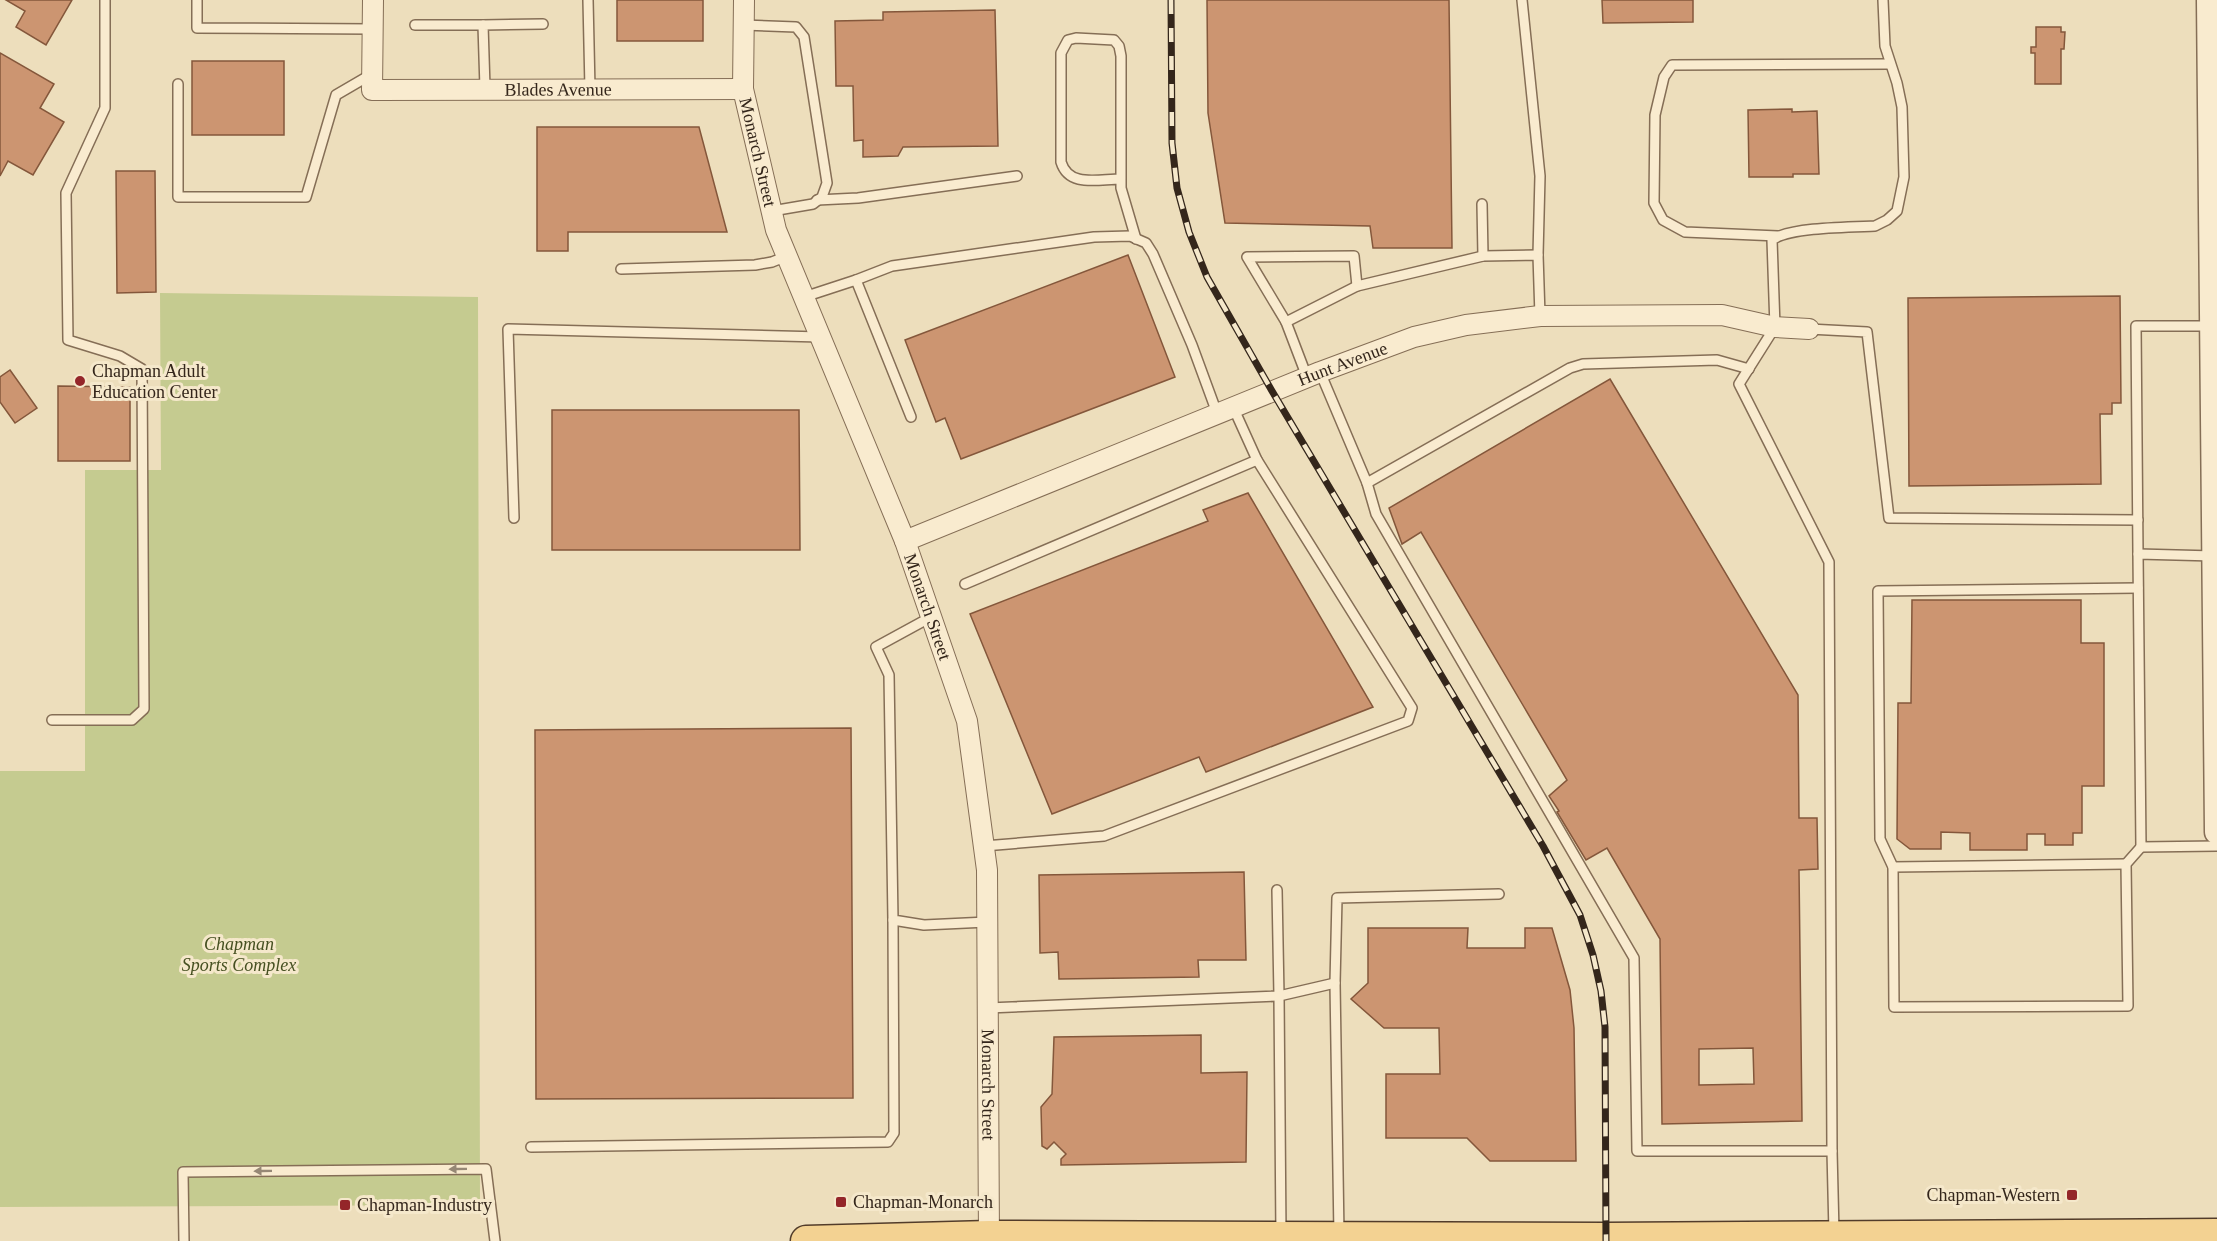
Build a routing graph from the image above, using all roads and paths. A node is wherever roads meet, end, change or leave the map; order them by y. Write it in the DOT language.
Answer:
graph roads {
  1 [pos="105,0"];
  2 [pos="197,0"];
  3 [pos="372,0"];
  4 [pos="588,0"];
  5 [pos="744,0"];
  6 [pos="1522,0"];
  7 [pos="1883,0"];
  8 [pos="2212,13"];
  9 [pos="543,24"];
  10 [pos="415,25"];
  11 [pos="483,25"];
  12 [pos="743,25"];
  13 [pos="372,29"];
  14 [pos="1890,64"];
  15 [pos="372,82"];
  16 [pos="178,84"];
  17 [pos="485,88"];
  18 [pos="590,89"];
  19 [pos="743,89"];
  20 [pos="2214,122"];
  21 [pos="2214,175"];
  22 [pos="1017,176"];
  23 [pos="1121,179"];
  24 [pos="817,200"];
  25 [pos="1482,204"];
  26 [pos="772,211"];
  27 [pos="1778,236"];
  28 [pos="1137,239"];
  29 [pos="1538,255"];
  30 [pos="787,256"];
  31 [pos="1483,256"];
  32 [pos="621,269"];
  33 [pos="856,280"];
  34 [pos="1357,286"];
  35 [pos="2214,288"];
  36 [pos="804,297"];
  37 [pos="1540,316"];
  38 [pos="1286,322"];
  39 [pos="2212,326"];
  40 [pos="1775,327"];
  41 [pos="1809,329"];
  42 [pos="821,337"];
  43 [pos="1749,369"];
  44 [pos="1313,374"];
  45 [pos="1225,410"];
  46 [pos="911,417"];
  47 [pos="2215,442"];
  48 [pos="1257,460"];
  49 [pos="1367,483"];
  50 [pos="2215,486"];
  51 [pos="514,518"];
  52 [pos="2138,520"];
  53 [pos="905,542"];
  54 [pos="2138,554"];
  55 [pos="2215,568"];
  56 [pos="965,584"];
  57 [pos="2138,588"];
  58 [pos="2216,615"];
  59 [pos="931,617"];
  60 [pos="52,720"];
  61 [pos="2217,762"];
  62 [pos="2217,825"];
  63 [pos="2217,832"];
  64 [pos="984,846"];
  65 [pos="2217,846"];
  66 [pos="2141,847"];
  67 [pos="2126,864"];
  68 [pos="1893,867"];
  69 [pos="1276,890"];
  70 [pos="1498,894"];
  71 [pos="893,920"];
  72 [pos="987,922"];
  73 [pos="1335,983"];
  74 [pos="1279,996"];
  75 [pos="988,1008"];
  76 [pos="531,1147"];
  77 [pos="1832,1151"];
  78 [pos="2217,1234"];
  79 [pos="1834,1236"];
  80 [pos="1281,1237"];
  81 [pos="989,1238"];
  82 [pos="1358,1238"];
  83 [pos="1888,1238"];
  84 [pos="1948,1238"];
  85 [pos="1174,1239"];
  86 [pos="1506,1239"];
  87 [pos="1629,1239"];
  88 [pos="183,1241"];
  89 [pos="495,1241"];
  90 [pos="806,1241"];
  1 -- 60 [label="lane"];
  2 -- 13 [label="lane"];
  3 -- 13 [label="street"];
  4 -- 18 [label="lane"];
  5 -- 12 [label="street, Monarch Street"];
  6 -- 29 [label="lane"];
  7 -- 14 [label="lane"];
  8 -- 20 [label="street"];
  9 -- 11 [label="lane"];
  10 -- 11 [label="lane"];
  11 -- 17 [label="lane"];
  12 -- 19 [label="street, Monarch Street"];
  12 -- 24 [label="lane"];
  13 -- 15 [label="street"];
  14 -- 27 [label="lane"];
  14 -- 27 [label="lane"];
  15 -- 16 [label="lane"];
  15 -- 17 [label="street, Blades Avenue"];
  17 -- 18 [label="street, Blades Avenue"];
  18 -- 19 [label="street, Blades Avenue"];
  19 -- 26 [label="street, Monarch Street"];
  20 -- 21 [label="street"];
  21 -- 35 [label="street"];
  22 -- 24 [label="lane"];
  23 -- 23 [label="lane"];
  23 -- 28 [label="lane"];
  24 -- 26 [label="lane"];
  25 -- 31 [label="lane"];
  26 -- 30 [label="street, Monarch Street"];
  27 -- 40 [label="lane"];
  28 -- 33 [label="lane"];
  28 -- 45 [label="lane"];
  29 -- 31 [label="lane"];
  29 -- 37 [label="lane"];
  30 -- 32 [label="lane"];
  30 -- 36 [label="street, Monarch Street"];
  31 -- 34 [label="lane"];
  33 -- 36 [label="lane"];
  33 -- 46 [label="lane"];
  34 -- 38 [label="lane"];
  34 -- 38 [label="lane"];
  35 -- 39 [label="street"];
  36 -- 42 [label="street, Monarch Street"];
  37 -- 40 [label="street, Hunt Avenue"];
  37 -- 44 [label="street, Hunt Avenue"];
  38 -- 44 [label="lane"];
  39 -- 47 [label="street"];
  39 -- 52 [label="lane"];
  40 -- 41 [label="street, Hunt Avenue"];
  40 -- 43 [label="lane"];
  41 -- 52 [label="lane"];
  42 -- 51 [label="lane"];
  42 -- 53 [label="street, Monarch Street"];
  43 -- 49 [label="lane"];
  43 -- 77 [label="lane"];
  44 -- 45 [label="street, Hunt Avenue"];
  44 -- 49 [label="lane"];
  45 -- 48 [label="lane"];
  45 -- 53 [label="street, Hunt Avenue"];
  47 -- 50 [label="street"];
  48 -- 56 [label="lane"];
  48 -- 64 [label="lane"];
  49 -- 77 [label="lane"];
  50 -- 55 [label="street"];
  52 -- 54 [label="lane"];
  53 -- 59 [label="street, Monarch Street"];
  54 -- 55 [label="lane"];
  54 -- 57 [label="lane"];
  55 -- 58 [label="street"];
  57 -- 66 [label="lane"];
  57 -- 68 [label="lane"];
  58 -- 61 [label="street"];
  59 -- 64 [label="street, Monarch Street"];
  59 -- 71 [label="lane"];
  61 -- 62 [label="street"];
  62 -- 63 [label="street"];
  64 -- 72 [label="street, Monarch Street"];
  65 -- 66 [label="lane"];
  66 -- 67 [label="lane"];
  67 -- 68 [label="lane"];
  67 -- 68 [label="lane"];
  69 -- 74 [label="lane"];
  70 -- 73 [label="lane"];
  71 -- 72 [label="lane"];
  71 -- 76 [label="lane"];
  72 -- 75 [label="street, Monarch Street"];
  73 -- 74 [label="lane"];
  73 -- 82 [label="lane"];
  74 -- 75 [label="lane"];
  74 -- 80 [label="lane"];
  75 -- 81 [label="street, Monarch Street"];
  77 -- 79 [label="lane"];
  78 -- 84 [label="main road"];
  79 -- 83 [label="main road"];
  79 -- 87 [label="main road"];
  80 -- 82 [label="main road"];
  80 -- 85 [label="main road"];
  81 -- 85 [label="main road"];
  81 -- 90 [label="main road"];
  82 -- 86 [label="main road"];
  83 -- 84 [label="main road"];
  86 -- 87 [label="main road"];
  89 -- 88 [label="lane, one-way"];
}
